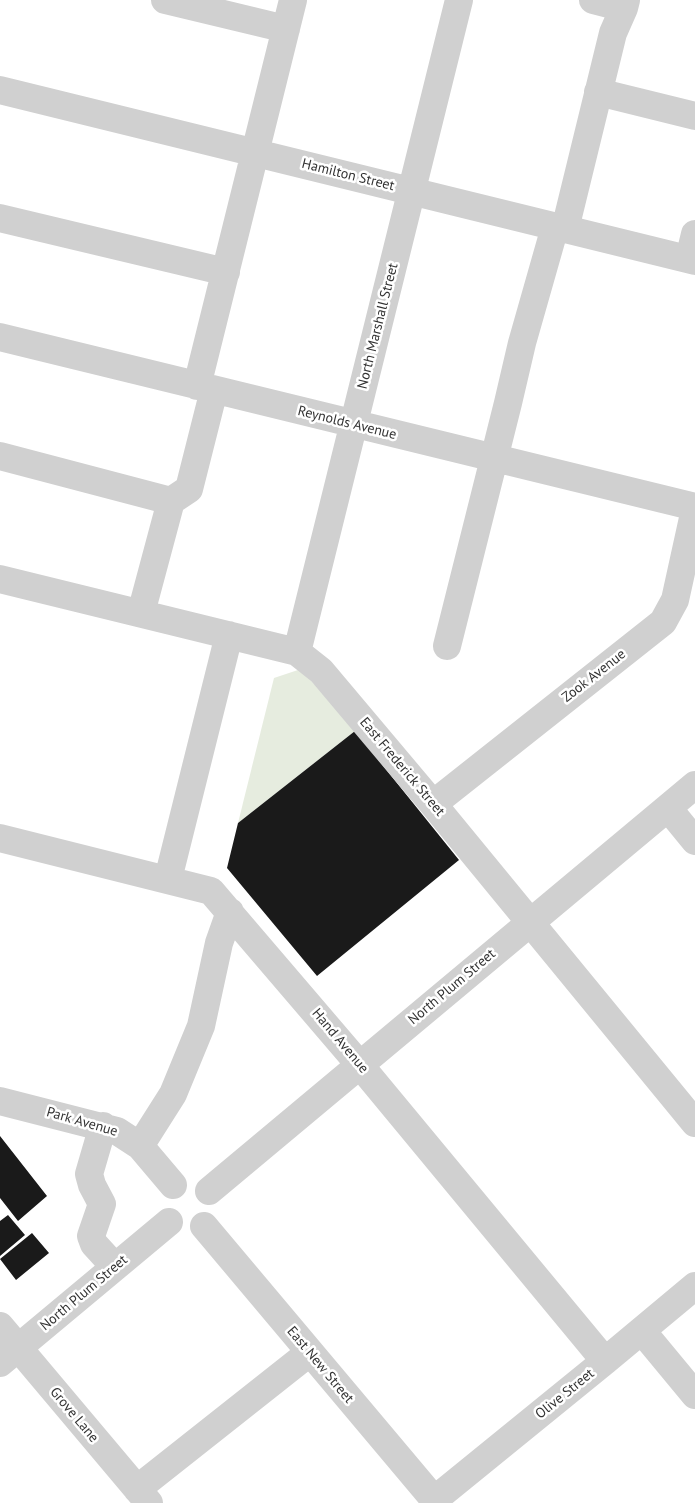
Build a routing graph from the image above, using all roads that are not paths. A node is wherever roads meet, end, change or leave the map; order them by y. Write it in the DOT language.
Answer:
graph roads {
  1 [pos="165,0"];
  2 [pos="293,0"];
  3 [pos="459,0"];
  4 [pos="593,0"];
  5 [pos="625,4"];
  6 [pos="286,29"];
  7 [pos="0,90"];
  8 [pos="598,92"];
  9 [pos="695,116"];
  10 [pos="255,152"];
  11 [pos="412,191"];
  12 [pos="0,218"];
  13 [pos="560,228"];
  14 [pos="693,251"];
  15 [pos="226,272"];
  16 [pos="0,337"];
  17 [pos="206,388"];
  18 [pos="353,424"];
  19 [pos="0,456"];
  20 [pos="493,458"];
  21 [pos="171,500"];
  22 [pos="695,508"];
  23 [pos="0,579"];
  24 [pos="141,614"];
  25 [pos="228,635"];
  26 [pos="447,646"];
  27 [pos="297,652"];
  28 [pos="695,785"];
  29 [pos="434,804"];
  30 [pos="668,808"];
  31 [pos="0,838"];
  32 [pos="695,841"];
  33 [pos="168,879"];
  34 [pos="230,912"];
  35 [pos="530,923"];
  36 [pos="359,1064"];
  37 [pos="5,1108"];
  38 [pos="695,1123"];
  39 [pos="103,1126"];
  40 [pos="140,1146"];
  41 [pos="173,1185"];
  42 [pos="209,1191"];
  43 [pos="169,1222"];
  44 [pos="204,1226"];
  45 [pos="115,1267"];
  46 [pos="695,1286"];
  47 [pos="0,1326"];
  48 [pos="642,1331"];
  49 [pos="310,1353"];
  50 [pos="9,1356"];
  51 [pos="605,1361"];
  52 [pos="695,1395"];
  53 [pos="143,1496"];
  54 [pos="435,1501"];
  1 -- 6 [label="street"];
  2 -- 6 [label="street"];
  3 -- 11 [label="street, North Marshall Street"];
  4 -- 5 [label="street"];
  5 -- 8 [label="street"];
  6 -- 10 [label="street"];
  7 -- 10 [label="street, Hamilton Street"];
  8 -- 9 [label="street"];
  8 -- 13 [label="street"];
  10 -- 11 [label="street, Hamilton Street"];
  10 -- 15 [label="street"];
  11 -- 13 [label="street, Hamilton Street"];
  11 -- 18 [label="street, North Marshall Street"];
  12 -- 15 [label="street"];
  13 -- 14 [label="street, Hamilton Street"];
  13 -- 20 [label="street"];
  15 -- 17 [label="street"];
  16 -- 17 [label="street, Reynolds Avenue"];
  17 -- 18 [label="street, Reynolds Avenue"];
  17 -- 21 [label="street"];
  18 -- 20 [label="street, Reynolds Avenue"];
  18 -- 27 [label="street, North Marshall Street"];
  19 -- 21 [label="street"];
  20 -- 22 [label="street, Reynolds Avenue"];
  20 -- 26 [label="street"];
  21 -- 24 [label="street"];
  22 -- 29 [label="street, Zook Avenue"];
  23 -- 24 [label="street, East Frederick Street"];
  24 -- 25 [label="street, East Frederick Street"];
  25 -- 27 [label="street, East Frederick Street"];
  25 -- 33 [label="street"];
  27 -- 29 [label="street, East Frederick Street"];
  28 -- 30 [label="street, North Plum Street"];
  29 -- 35 [label="street, East Frederick Street"];
  30 -- 32 [label="street"];
  30 -- 35 [label="street, North Plum Street"];
  31 -- 33 [label="street, Hand Avenue"];
  33 -- 34 [label="street, Hand Avenue"];
  34 -- 36 [label="street, Hand Avenue"];
  34 -- 40 [label="street"];
  35 -- 36 [label="street, North Plum Street"];
  35 -- 38 [label="street, East Frederick Street"];
  36 -- 42 [label="street, North Plum Street"];
  36 -- 51 [label="street, Hand Avenue"];
  37 -- 39 [label="street, Park Avenue"];
  39 -- 40 [label="street, Park Avenue"];
  39 -- 45 [label="street"];
  40 -- 41 [label="street, Park Avenue"];
  41 -- 42 [label="street"];
  41 -- 43 [label="street"];
  42 -- 44 [label="street"];
  43 -- 44 [label="street"];
  43 -- 45 [label="street, North Plum Street"];
  44 -- 49 [label="street, East New Street"];
  45 -- 50 [label="street, North Plum Street"];
  46 -- 48 [label="street, Olive Street"];
  47 -- 50 [label="street, Grove Lane"];
  48 -- 51 [label="street, Olive Street"];
  48 -- 52 [label="street"];
  49 -- 53 [label="street"];
  49 -- 54 [label="street, East New Street"];
  50 -- 53 [label="street, Grove Lane"];
  51 -- 54 [label="street, Olive Street"];
}
